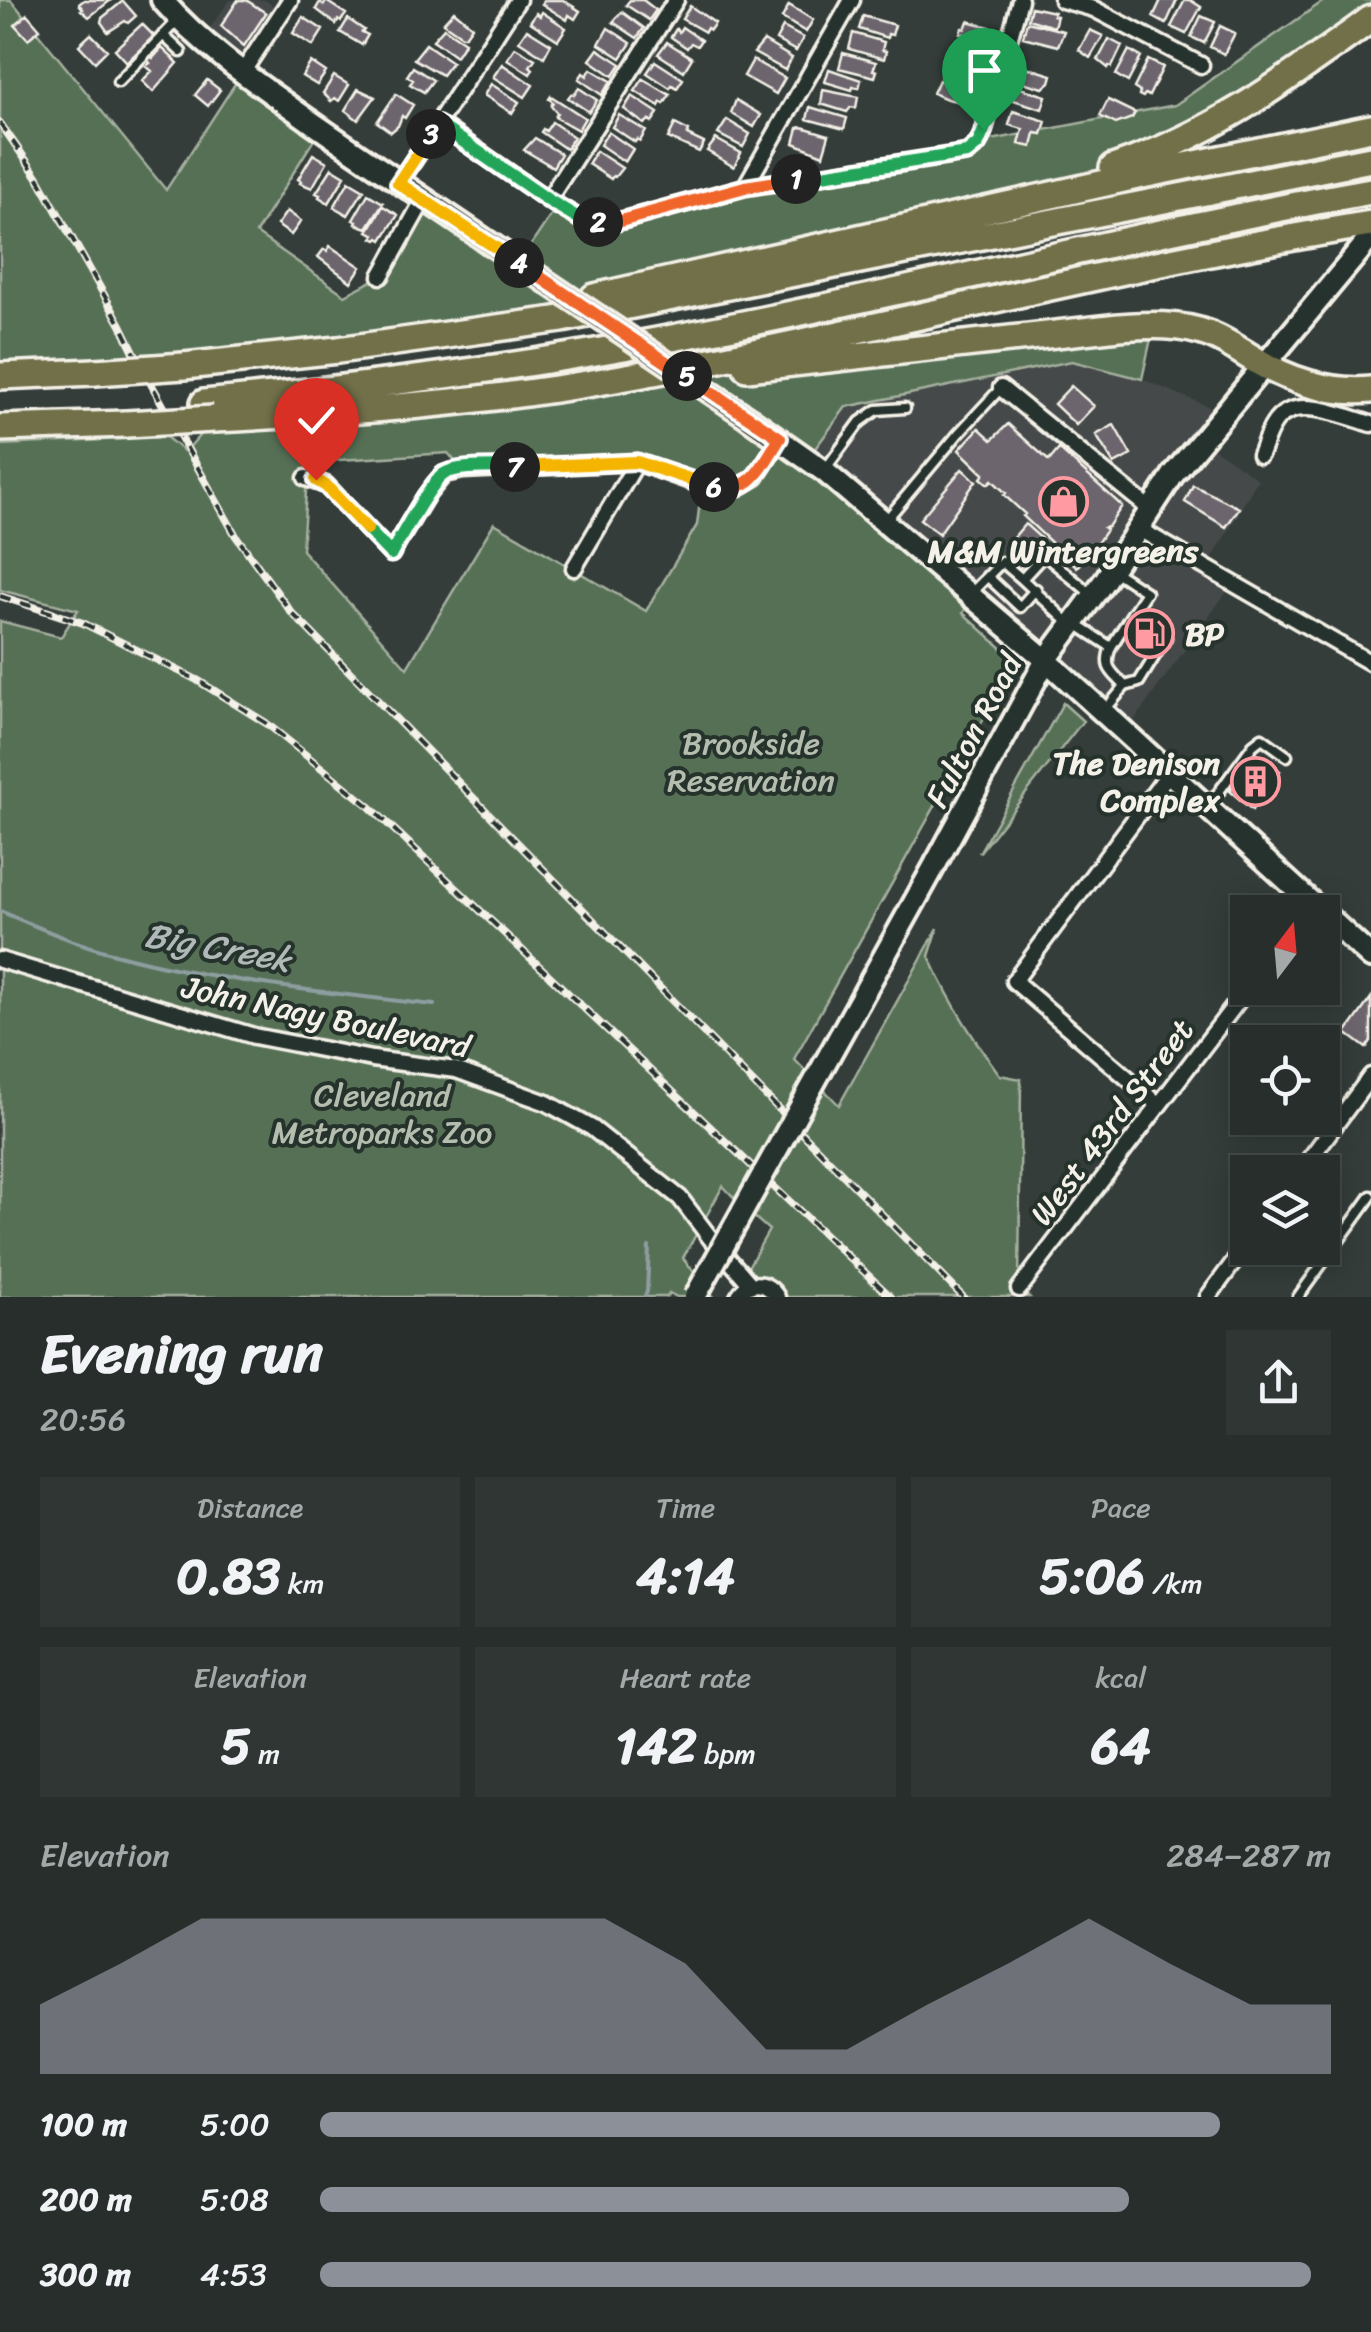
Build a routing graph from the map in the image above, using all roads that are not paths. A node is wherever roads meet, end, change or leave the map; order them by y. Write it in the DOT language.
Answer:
graph roads {
  1 [pos="162,0"];
  2 [pos="290,0"];
  3 [pos="518,0"];
  4 [pos="676,0"];
  5 [pos="852,0"];
  6 [pos="1020,0"];
  7 [pos="1062,0"];
  8 [pos="1371,18"];
  9 [pos="179,19"];
  10 [pos="163,36"];
  11 [pos="181,52"];
  12 [pos="1201,65"];
  13 [pos="242,73"];
  14 [pos="118,82"];
  15 [pos="438,124"];
  16 [pos="1371,128"];
  17 [pos="1371,159"];
  18 [pos="398,183"];
  19 [pos="745,187"];
  20 [pos="1371,191"];
  21 [pos="424,199"];
  22 [pos="548,200"];
  23 [pos="1371,224"];
  24 [pos="910,226"];
  25 [pos="1371,237"];
  26 [pos="381,276"];
  27 [pos="338,350"];
  28 [pos="1264,366"];
  29 [pos="0,376"];
  30 [pos="618,379"];
  31 [pos="1001,388"];
  32 [pos="1371,390"];
  33 [pos="905,408"];
  34 [pos="209,411"];
  35 [pos="0,415"];
  36 [pos="123,416"];
  37 [pos="1371,424"];
  38 [pos="0,428"];
  39 [pos="780,438"];
  40 [pos="1260,456"];
  41 [pos="637,462"];
  42 [pos="824,470"];
  43 [pos="306,478"];
  44 [pos="1150,510"];
  45 [pos="884,523"];
  46 [pos="1139,529"];
  47 [pos="1057,566"];
  48 [pos="574,568"];
  49 [pos="1112,570"];
  50 [pos="990,573"];
  51 [pos="1049,575"];
  52 [pos="1002,577"];
  53 [pos="1022,580"];
  54 [pos="1016,590"];
  55 [pos="1032,594"];
  56 [pos="968,596"];
  57 [pos="1094,596"];
  58 [pos="1020,607"];
  59 [pos="1131,615"];
  60 [pos="1072,624"];
  61 [pos="1005,626"];
  62 [pos="1111,647"];
  63 [pos="1046,660"];
  64 [pos="1371,663"];
  65 [pos="1125,686"];
  66 [pos="1102,714"];
  67 [pos="1287,756"];
  68 [pos="1169,773"];
  69 [pos="1208,808"];
  70 [pos="1296,895"];
  71 [pos="1340,932"];
  72 [pos="1371,956"];
  73 [pos="0,960"];
  74 [pos="1235,1005"];
  75 [pos="1371,1076"];
  76 [pos="1159,1105"];
  77 [pos="1313,1155"];
  78 [pos="1371,1196"];
  79 [pos="1232,1265"];
  80 [pos="750,1284"];
  81 [pos="1019,1289"];
  82 [pos="1209,1296"];
  83 [pos="694,1297"];
  84 [pos="738,1297"];
  85 [pos="777,1297"];
  86 [pos="1298,1297"];
  1 -- 9 [label="main road"];
  2 -- 13 [label="street"];
  3 -- 15 [label="street"];
  4 -- 22 [label="street"];
  5 -- 19 [label="street"];
  6 -- 19 [label="street"];
  7 -- 12 [label="street"];
  8 -- 24 [label="highway"];
  9 -- 10 [label="lane"];
  9 -- 13 [label="main road"];
  10 -- 11 [label="lane"];
  10 -- 14 [label="lane"];
  13 -- 18 [label="main road"];
  15 -- 18 [label="street"];
  15 -- 22 [label="street"];
  16 -- 24 [label="highway"];
  17 -- 27 [label="highway"];
  18 -- 21 [label="main road"];
  19 -- 22 [label="street"];
  20 -- 34 [label="highway"];
  21 -- 26 [label="street"];
  21 -- 39 [label="main road, bridge"];
  23 -- 30 [label="highway"];
  24 -- 27 [label="highway"];
  25 -- 28 [label="main road, Fulton Road"];
  27 -- 29 [label="highway, bridge"];
  28 -- 30 [label="highway"];
  28 -- 32 [label="highway"];
  28 -- 44 [label="main road, Fulton Road"];
  30 -- 34 [label="highway"];
  31 -- 44 [label="street"];
  31 -- 45 [label="lane"];
  33 -- 42 [label="lane"];
  34 -- 36 [label="highway, bridge"];
  35 -- 36 [label="highway"];
  36 -- 38 [label="highway"];
  37 -- 40 [label="street"];
  39 -- 41 [label="street"];
  39 -- 42 [label="main road"];
  41 -- 43 [label="street"];
  41 -- 48 [label="street"];
  42 -- 45 [label="main road"];
  44 -- 46 [label="main road, Fulton Road"];
  45 -- 56 [label="main road"];
  46 -- 49 [label="main road, Fulton Road"];
  46 -- 64 [label="street"];
  47 -- 51 [label="lane"];
  47 -- 53 [label="lane"];
  47 -- 57 [label="lane"];
  49 -- 57 [label="main road, Fulton Road"];
  49 -- 59 [label="lane"];
  50 -- 52 [label="lane"];
  50 -- 53 [label="lane"];
  50 -- 56 [label="lane"];
  50 -- 58 [label="lane"];
  53 -- 55 [label="lane"];
  54 -- 55 [label="lane"];
  55 -- 58 [label="lane"];
  55 -- 60 [label="lane"];
  56 -- 61 [label="main road"];
  57 -- 60 [label="main road, Fulton Road"];
  58 -- 61 [label="lane"];
  59 -- 62 [label="lane"];
  59 -- 65 [label="lane"];
  60 -- 62 [label="lane"];
  60 -- 63 [label="main road, Fulton Road"];
  61 -- 63 [label="main road"];
  62 -- 65 [label="lane"];
  63 -- 66 [label="main road"];
  63 -- 83 [label="main road, Fulton Road, bridge"];
  65 -- 66 [label="lane"];
  66 -- 68 [label="main road"];
  67 -- 69 [label="lane"];
  68 -- 69 [label="main road"];
  68 -- 76 [label="street"];
  69 -- 70 [label="main road"];
  71 -- 72 [label="main road"];
  73 -- 80 [label="street, John Nagy Boulevard"];
  74 -- 76 [label="street, West 43rd Street"];
  75 -- 77 [label="street"];
  76 -- 81 [label="street, West 43rd Street"];
  78 -- 86 [label="lane"];
  79 -- 82 [label="street"];
  80 -- 84 [label="street"];
  80 -- 85 [label="street, John Nagy Boulevard"];
}
